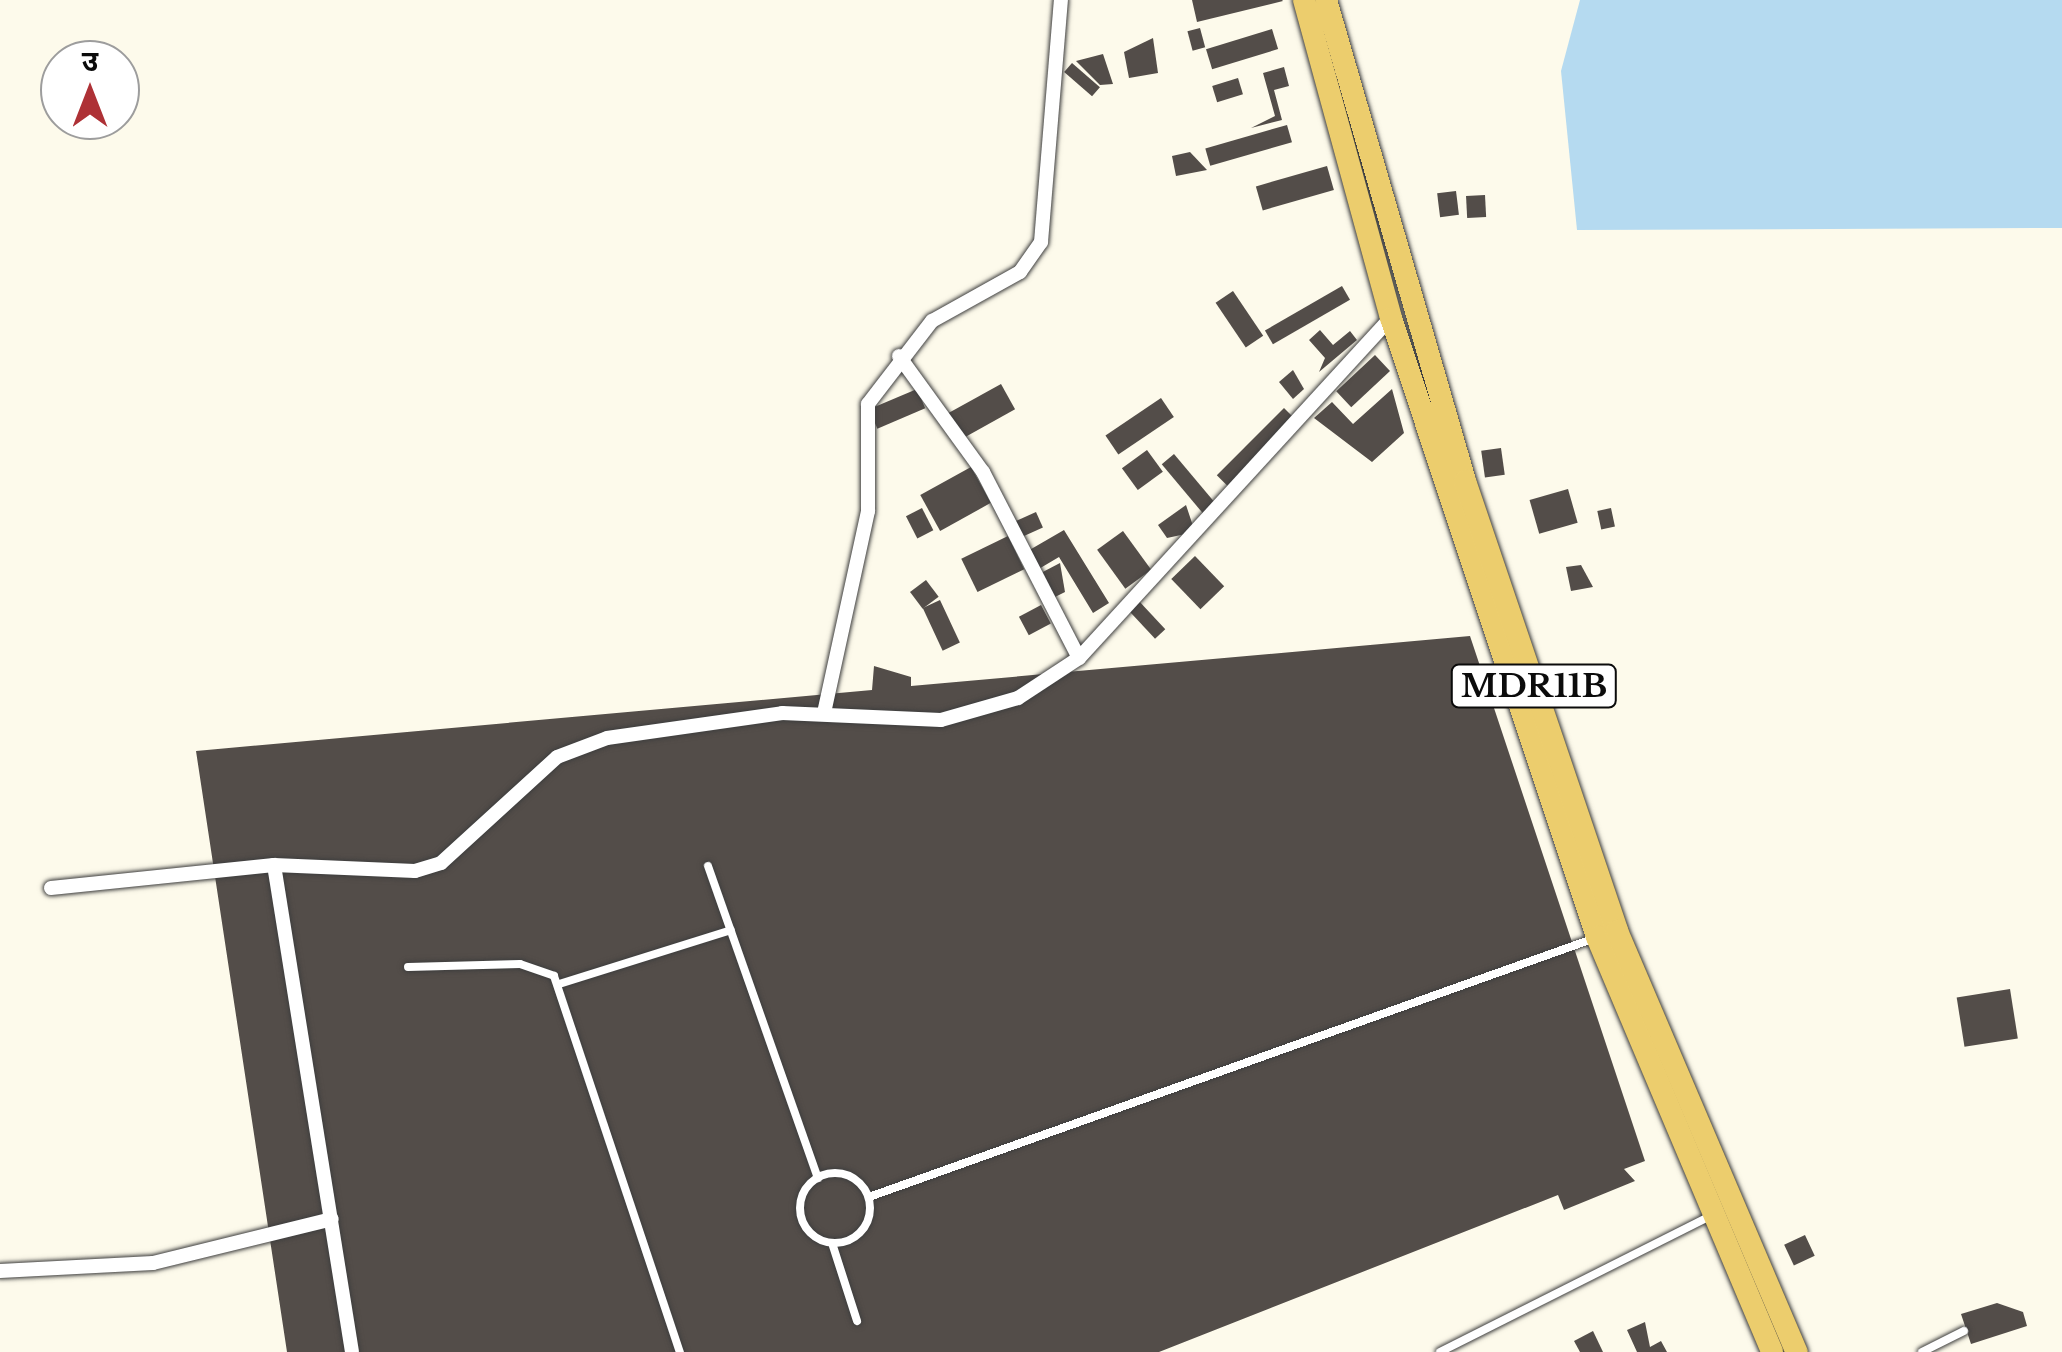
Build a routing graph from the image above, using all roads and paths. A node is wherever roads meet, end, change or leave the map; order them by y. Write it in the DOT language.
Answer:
graph roads {
  1 [pos="1062,0"];
  2 [pos="1304,0"];
  3 [pos="1326,0"];
  4 [pos="1396,307"];
  5 [pos="899,356"];
  6 [pos="1079,658"];
  7 [pos="824,713"];
  8 [pos="274,865"];
  9 [pos="708,866"];
  10 [pos="51,888"];
  11 [pos="731,930"];
  12 [pos="1597,938"];
  13 [pos="408,967"];
  14 [pos="559,984"];
  15 [pos="818,1178"];
  16 [pos="869,1197"];
  17 [pos="1710,1216"];
  18 [pos="332,1218"];
  19 [pos="832,1244"];
  20 [pos="0,1270"];
  21 [pos="857,1321"];
  22 [pos="1964,1331"];
  23 [pos="352,1352"];
  24 [pos="680,1352"];
  25 [pos="1440,1352"];
  26 [pos="1772,1352"];
  27 [pos="1797,1352"];
  28 [pos="1922,1352"];
  1 -- 5 [label="street"];
  2 -- 4 [label="main road, MDR11B"];
  3 -- 4 [label="main road, MDR11B"];
  4 -- 6 [label="street"];
  4 -- 12 [label="main road, MDR11B"];
  4 -- 27 [label="main road, MDR11B"];
  5 -- 6 [label="street"];
  5 -- 7 [label="street"];
  6 -- 7 [label="street"];
  7 -- 8 [label="street"];
  8 -- 10 [label="street"];
  8 -- 18 [label="street"];
  9 -- 11 [label="lane"];
  11 -- 14 [label="lane"];
  11 -- 15 [label="lane"];
  12 -- 16 [label="lane"];
  12 -- 17 [label="main road, MDR11B"];
  13 -- 14 [label="lane"];
  14 -- 24 [label="lane"];
  15 -- 16 [label="lane"];
  15 -- 19 [label="lane"];
  16 -- 19 [label="lane"];
  17 -- 25 [label="lane"];
  17 -- 26 [label="main road, MDR11B"];
  18 -- 20 [label="street"];
  18 -- 23 [label="street"];
  19 -- 21 [label="lane"];
  22 -- 28 [label="lane"];
}
